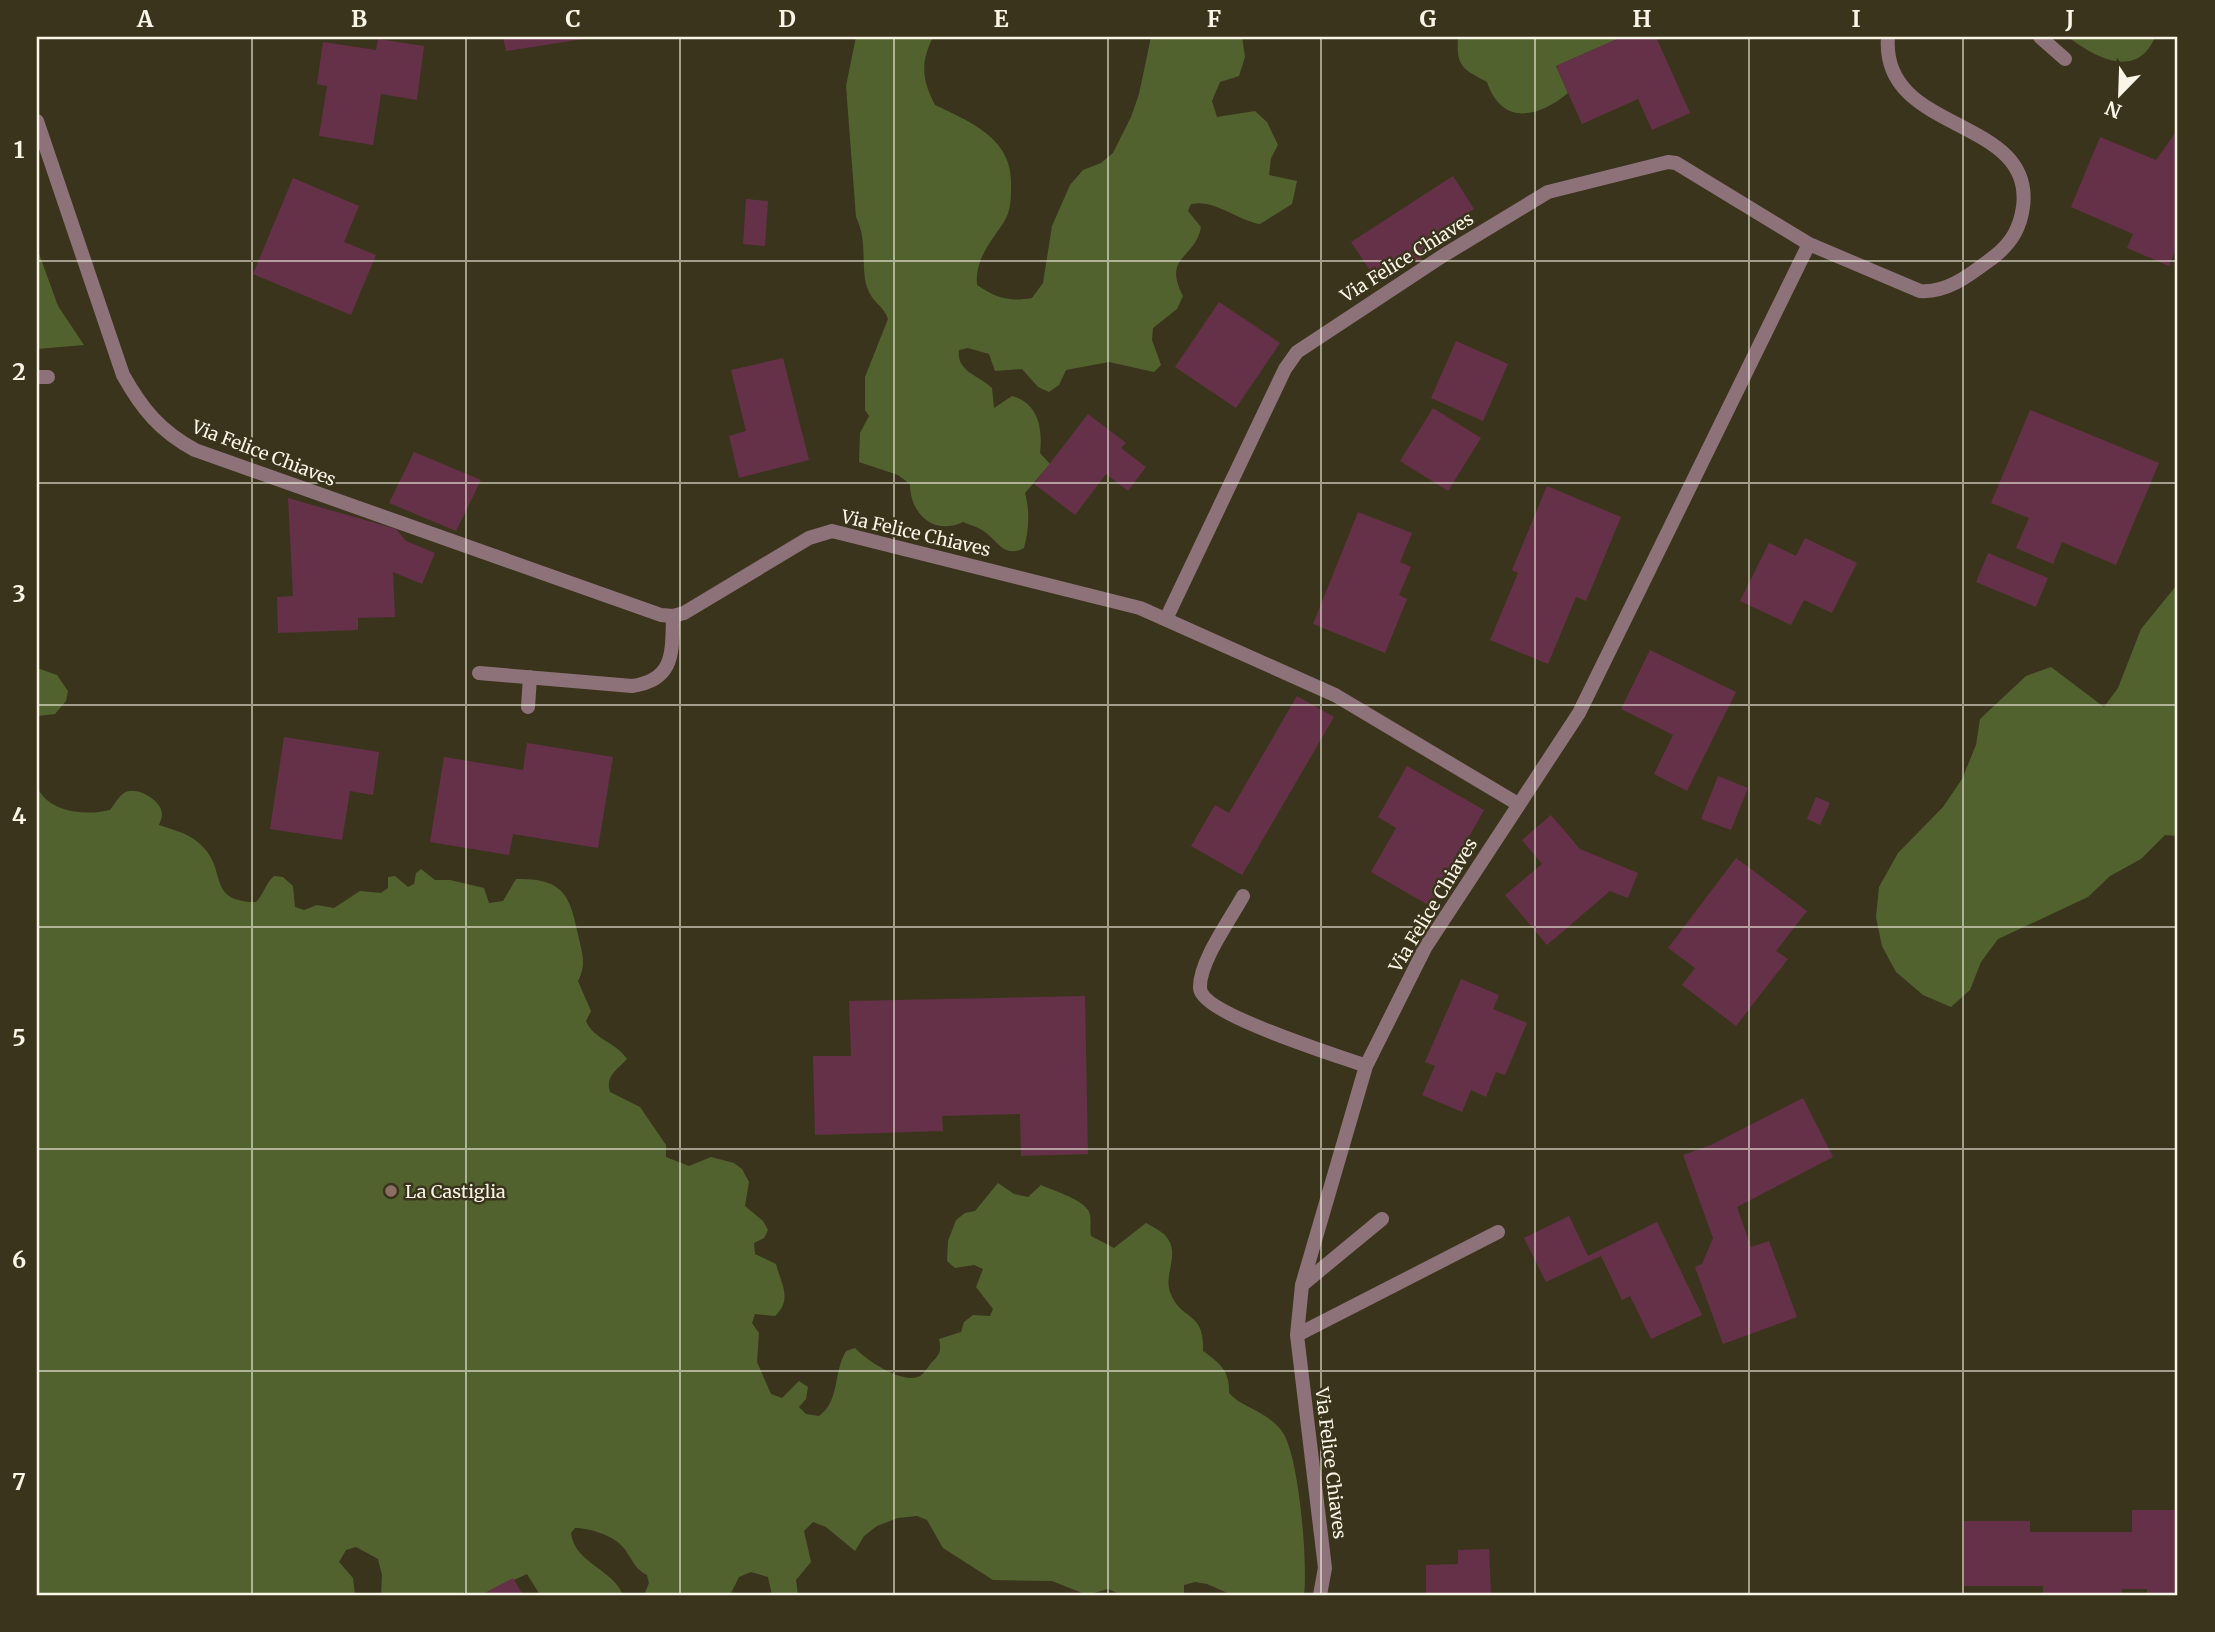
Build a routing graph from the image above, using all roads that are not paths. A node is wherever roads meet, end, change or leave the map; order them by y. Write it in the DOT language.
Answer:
graph roads {
  1 [pos="1888,37"];
  2 [pos="2040,37"];
  3 [pos="2065,58"];
  4 [pos="37,121"];
  5 [pos="1809,244"];
  6 [pos="673,616"];
  7 [pos="1166,619"];
  8 [pos="478,673"];
  9 [pos="530,677"];
  10 [pos="528,707"];
  11 [pos="1518,804"];
  12 [pos="1243,896"];
  13 [pos="1366,1066"];
  14 [pos="1382,1219"];
  15 [pos="1497,1232"];
  16 [pos="1302,1285"];
  17 [pos="1297,1335"];
  18 [pos="1320,1595"];
  1 -- 5 [label="street, Via Felice Chiaves"];
  2 -- 3 [label="street"];
  4 -- 6 [label="street, Via Felice Chiaves"];
  5 -- 7 [label="street, Via Felice Chiaves"];
  5 -- 11 [label="street, Via Felice Chiaves"];
  6 -- 7 [label="street, Via Felice Chiaves"];
  6 -- 9 [label="street"];
  7 -- 11 [label="street, Via Felice Chiaves"];
  8 -- 9 [label="street"];
  9 -- 10 [label="street"];
  11 -- 13 [label="street, Via Felice Chiaves"];
  12 -- 13 [label="street"];
  13 -- 16 [label="street, Via Felice Chiaves"];
  14 -- 16 [label="street"];
  15 -- 17 [label="street"];
  16 -- 17 [label="street, Via Felice Chiaves"];
  17 -- 18 [label="street, Via Felice Chiaves"];
}
